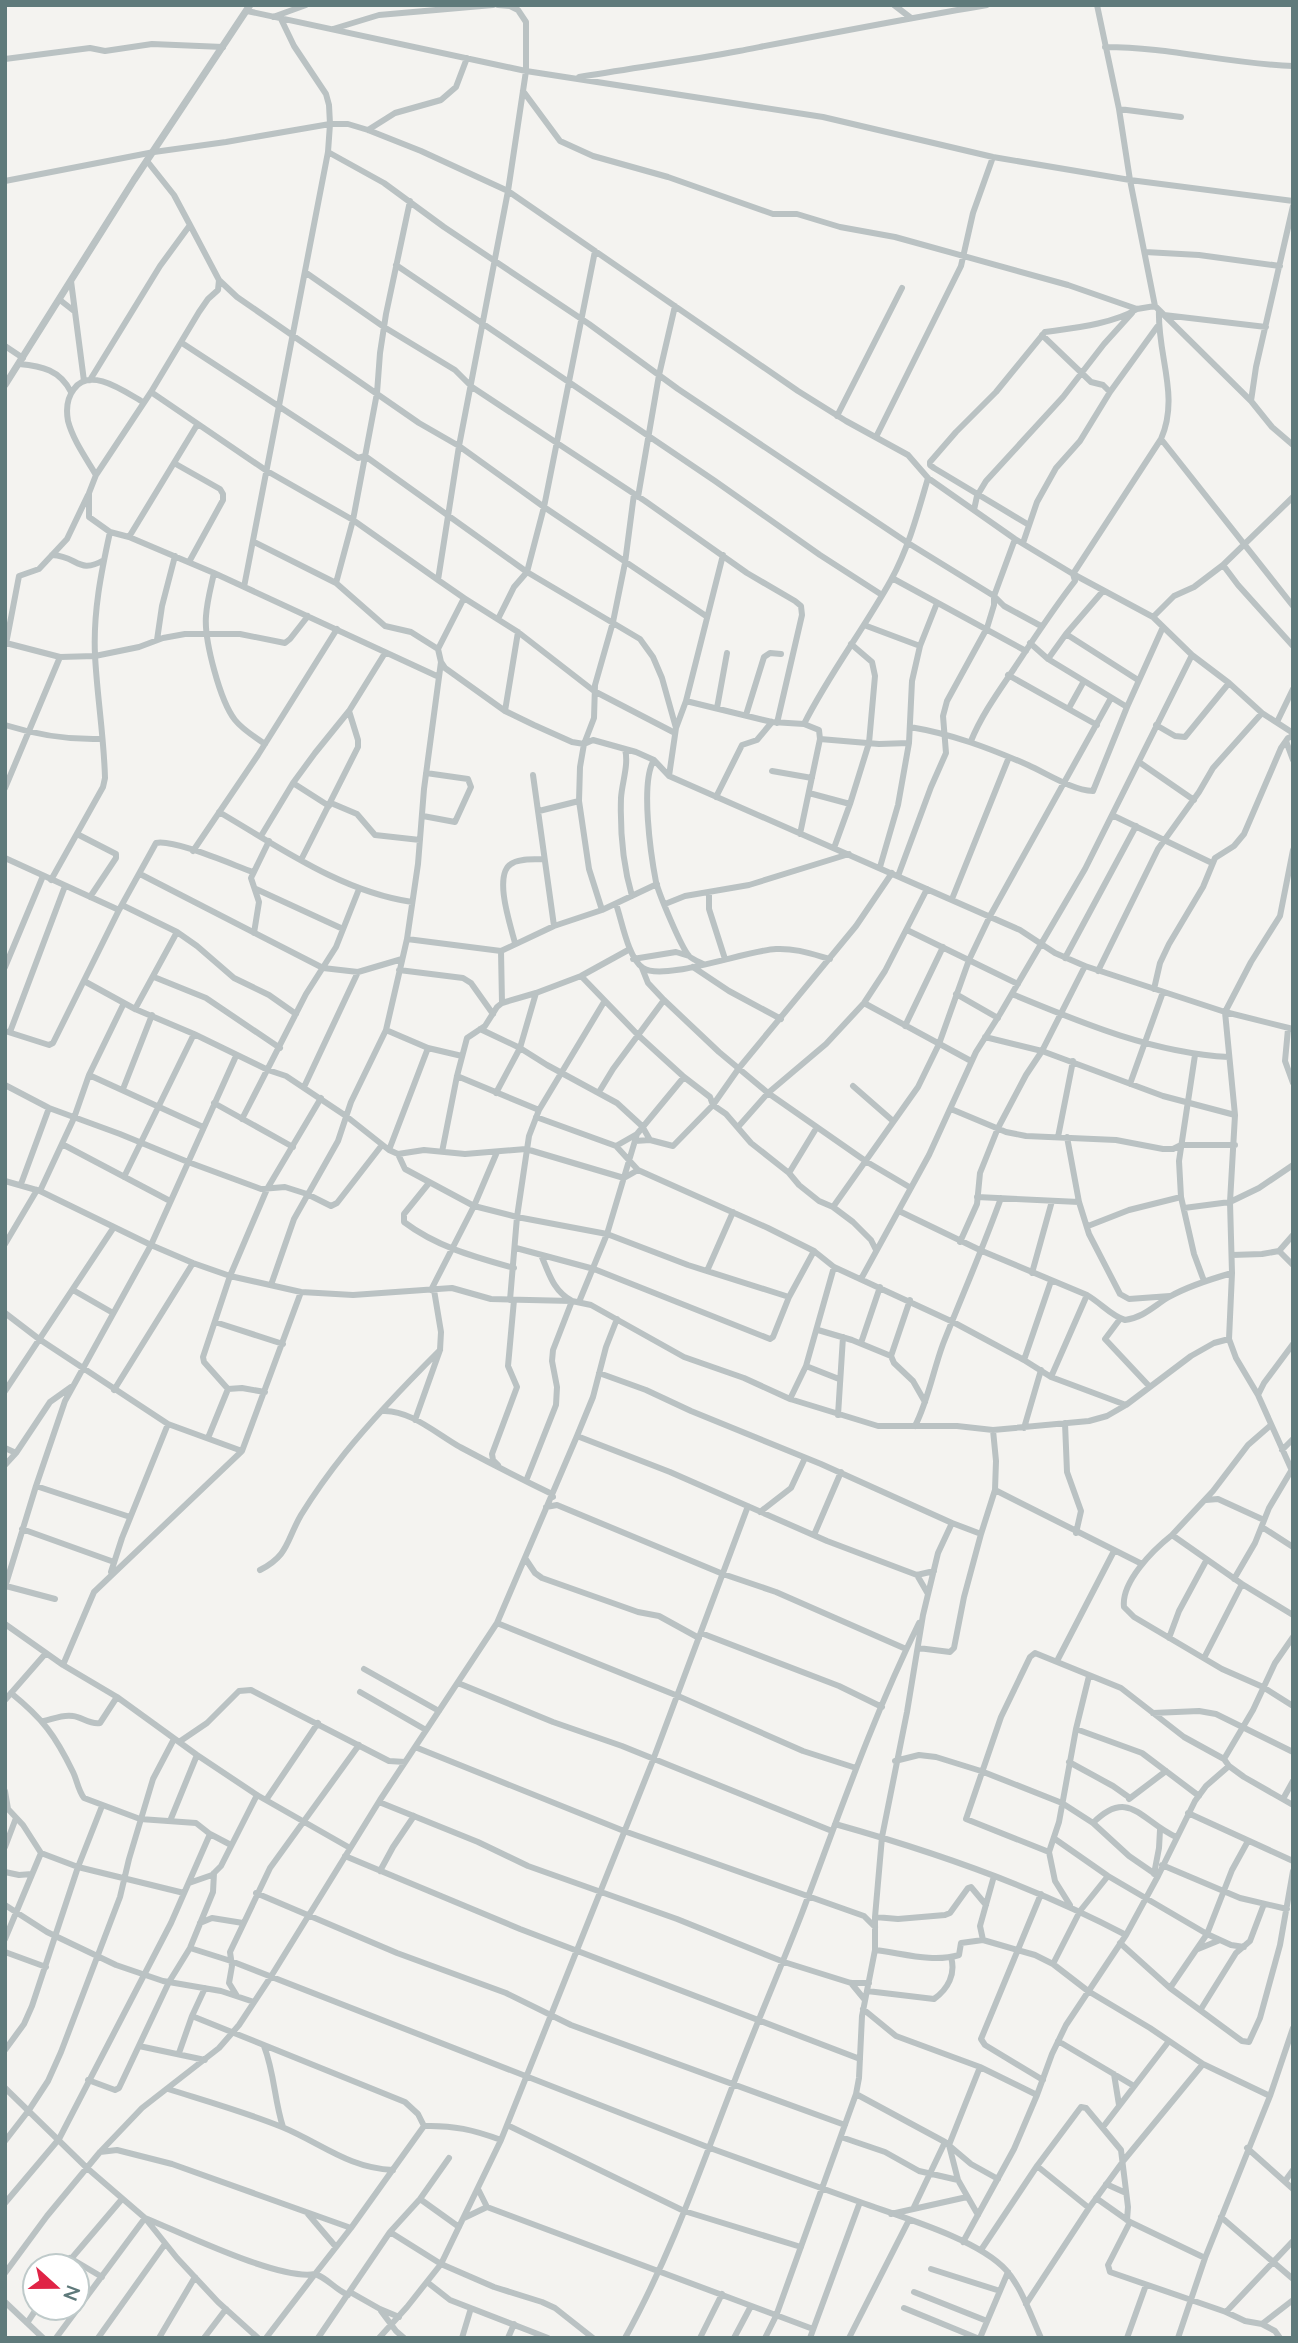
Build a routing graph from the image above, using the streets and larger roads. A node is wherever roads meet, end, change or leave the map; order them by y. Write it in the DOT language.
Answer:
graph roads {
  1 [pos="306,5"];
  2 [pos="496,5"];
  3 [pos="894,5"];
  4 [pos="988,5"];
  5 [pos="1097,5"];
  6 [pos="248,8"];
  7 [pos="273,17"];
  8 [pos="911,18"];
  9 [pos="281,19"];
  10 [pos="332,29"];
  11 [pos="223,47"];
  12 [pos="1105,47"];
  13 [pos="467,58"];
  14 [pos="5,59"];
  15 [pos="1293,66"];
  16 [pos="526,71"];
  17 [pos="574,78"];
  18 [pos="523,91"];
  19 [pos="1119,109"];
  20 [pos="1181,117"];
  21 [pos="330,124"];
  22 [pos="368,130"];
  23 [pos="154,152"];
  24 [pos="328,152"];
  25 [pos="993,157"];
  26 [pos="147,160"];
  27 [pos="1130,180"];
  28 [pos="5,181"];
  29 [pos="508,191"];
  30 [pos="410,201"];
  31 [pos="1293,204"];
  32 [pos="191,225"];
  33 [pos="596,250"];
  34 [pos="1145,252"];
  35 [pos="964,257"];
  36 [pos="496,260"];
  37 [pos="396,265"];
  38 [pos="1280,266"];
  39 [pos="305,272"];
  40 [pos="219,280"];
  41 [pos="71,281"];
  42 [pos="902,288"];
  43 [pos="218,290"];
  44 [pos="229,291"];
  45 [pos="60,300"];
  46 [pos="675,306"];
  47 [pos="1159,310"];
  48 [pos="74,311"];
  49 [pos="1136,311"];
  50 [pos="582,320"];
  51 [pos="1158,325"];
  52 [pos="483,326"];
  53 [pos="384,327"];
  54 [pos="1266,327"];
  55 [pos="1042,335"];
  56 [pos="293,338"];
  57 [pos="182,343"];
  58 [pos="5,346"];
  59 [pos="21,361"];
  60 [pos="1083,372"];
  61 [pos="659,375"];
  62 [pos="87,380"];
  63 [pos="568,383"];
  64 [pos="5,385"];
  65 [pos="472,387"];
  66 [pos="71,392"];
  67 [pos="151,392"];
  68 [pos="1110,392"];
  69 [pos="377,393"];
  70 [pos="1251,401"];
  71 [pos="143,402"];
  72 [pos="280,409"];
  73 [pos="838,416"];
  74 [pos="197,425"];
  75 [pos="647,436"];
  76 [pos="876,437"];
  77 [pos="1161,439"];
  78 [pos="555,443"];
  79 [pos="1293,445"];
  80 [pos="459,446"];
  81 [pos="365,456"];
  82 [pos="174,463"];
  83 [pos="267,471"];
  84 [pos="96,475"];
  85 [pos="928,478"];
  86 [pos="89,493"];
  87 [pos="977,496"];
  88 [pos="639,497"];
  89 [pos="1293,497"];
  90 [pos="544,507"];
  91 [pos="974,510"];
  92 [pos="79,512"];
  93 [pos="633,513"];
  94 [pos="448,514"];
  95 [pos="89,517"];
  96 [pos="353,520"];
  97 [pos="1029,525"];
  98 [pos="110,532"];
  99 [pos="129,537"];
  100 [pos="1015,539"];
  101 [pos="254,542"];
  102 [pos="908,543"];
  103 [pos="1023,544"];
  104 [pos="1245,544"];
  105 [pos="52,555"];
  106 [pos="723,555"];
  107 [pos="174,556"];
  108 [pos="104,560"];
  109 [pos="189,562"];
  110 [pos="625,563"];
  111 [pos="1223,565"];
  112 [pos="527,572"];
  113 [pos="214,573"];
  114 [pos="1073,575"];
  115 [pos="892,578"];
  116 [pos="438,580"];
  117 [pos="336,583"];
  118 [pos="244,587"];
  119 [pos="1103,591"];
  120 [pos="882,595"];
  121 [pos="994,596"];
  122 [pos="464,598"];
  123 [pos="937,603"];
  124 [pos="1293,606"];
  125 [pos="308,616"];
  126 [pos="706,616"];
  127 [pos="1153,617"];
  128 [pos="498,620"];
  129 [pos="613,622"];
  130 [pos="864,625"];
  131 [pos="1041,626"];
  132 [pos="1163,627"];
  133 [pos="987,628"];
  134 [pos="7,629"];
  135 [pos="337,629"];
  136 [pos="518,632"];
  137 [pos="206,633"];
  138 [pos="1066,634"];
  139 [pos="157,640"];
  140 [pos="1030,643"];
  141 [pos="6,644"];
  142 [pos="851,644"];
  143 [pos="920,646"];
  144 [pos="1293,646"];
  145 [pos="438,649"];
  146 [pos="1026,651"];
  147 [pos="384,653"];
  148 [pos="727,653"];
  149 [pos="781,654"];
  150 [pos="1192,655"];
  151 [pos="95,656"];
  152 [pos="60,657"];
  153 [pos="1048,659"];
  154 [pos="441,662"];
  155 [pos="1008,676"];
  156 [pos="439,677"];
  157 [pos="1138,680"];
  158 [pos="1084,681"];
  159 [pos="1229,683"];
  160 [pos="1293,689"];
  161 [pos="594,691"];
  162 [pos="1111,698"];
  163 [pos="687,701"];
  164 [pos="1127,707"];
  165 [pos="717,708"];
  166 [pos="1069,708"];
  167 [pos="349,711"];
  168 [pos="505,711"];
  169 [pos="1262,713"];
  170 [pos="746,715"];
  171 [pos="1277,722"];
  172 [pos="774,723"];
  173 [pos="804,724"];
  174 [pos="5,725"];
  175 [pos="1097,725"];
  176 [pos="1156,725"];
  177 [pos="910,727"];
  178 [pos="676,730"];
  179 [pos="27,732"];
  180 [pos="943,733"];
  181 [pos="1293,734"];
  182 [pos="102,739"];
  183 [pos="820,739"];
  184 [pos="971,741"];
  185 [pos="1286,741"];
  186 [pos="869,743"];
  187 [pos="909,743"];
  188 [pos="265,744"];
  189 [pos="584,744"];
  190 [pos="625,749"];
  191 [pos="1009,757"];
  192 [pos="654,760"];
  193 [pos="1293,760"];
  194 [pos="1139,762"];
  195 [pos="772,771"];
  196 [pos="426,773"];
  197 [pos="533,775"];
  198 [pos="669,776"];
  199 [pos="812,778"];
  200 [pos="1065,781"];
  201 [pos="293,783"];
  202 [pos="5,788"];
  203 [pos="809,793"];
  204 [pos="716,797"];
  205 [pos="1194,800"];
  206 [pos="579,801"];
  207 [pos="850,804"];
  208 [pos="330,805"];
  209 [pos="539,811"];
  210 [pos="219,812"];
  211 [pos="1112,815"];
  212 [pos="423,816"];
  213 [pos="1136,826"];
  214 [pos="77,834"];
  215 [pos="800,834"];
  216 [pos="261,836"];
  217 [pos="420,840"];
  218 [pos="1164,840"];
  219 [pos="269,841"];
  220 [pos="834,848"];
  221 [pos="1293,850"];
  222 [pos="193,851"];
  223 [pos="849,854"];
  224 [pos="544,859"];
  225 [pos="6,860"];
  226 [pos="301,860"];
  227 [pos="1212,863"];
  228 [pos="880,867"];
  229 [pos="253,872"];
  230 [pos="140,874"];
  231 [pos="895,874"];
  232 [pos="43,876"];
  233 [pos="51,880"];
  234 [pos="657,884"];
  235 [pos="65,886"];
  236 [pos="256,889"];
  237 [pos="359,889"];
  238 [pos="927,889"];
  239 [pos="709,892"];
  240 [pos="632,896"];
  241 [pos="90,897"];
  242 [pos="952,899"];
  243 [pos="412,902"];
  244 [pos="616,904"];
  245 [pos="665,904"];
  246 [pos="121,908"];
  247 [pos="602,910"];
  248 [pos="990,916"];
  249 [pos="554,926"];
  250 [pos="343,929"];
  251 [pos="908,930"];
  252 [pos="177,932"];
  253 [pos="254,933"];
  254 [pos="407,939"];
  255 [pos="515,943"];
  256 [pos="1041,944"];
  257 [pos="943,947"];
  258 [pos="630,949"];
  259 [pos="501,951"];
  260 [pos="689,956"];
  261 [pos="1065,958"];
  262 [pos="402,959"];
  263 [pos="633,959"];
  264 [pos="725,959"];
  265 [pos="830,959"];
  266 [pos="968,960"];
  267 [pos="703,964"];
  268 [pos="1085,966"];
  269 [pos="5,967"];
  270 [pos="693,967"];
  271 [pos="323,968"];
  272 [pos="642,968"];
  273 [pos="399,970"];
  274 [pos="1098,971"];
  275 [pos="358,972"];
  276 [pos="581,976"];
  277 [pos="154,977"];
  278 [pos="84,981"];
  279 [pos="1018,984"];
  280 [pos="1154,989"];
  281 [pos="1163,992"];
  282 [pos="536,993"];
  283 [pos="956,994"];
  284 [pos="1012,994"];
  285 [pos="664,1000"];
  286 [pos="604,1002"];
  287 [pos="124,1003"];
  288 [pos="502,1003"];
  289 [pos="864,1003"];
  290 [pos="135,1009"];
  291 [pos="1225,1012"];
  292 [pos="296,1014"];
  293 [pos="493,1014"];
  294 [pos="1061,1014"];
  295 [pos="152,1015"];
  296 [pos="998,1018"];
  297 [pos="781,1019"];
  298 [pos="905,1026"];
  299 [pos="480,1029"];
  300 [pos="1291,1029"];
  301 [pos="386,1030"];
  302 [pos="8,1032"];
  303 [pos="194,1034"];
  304 [pos="639,1036"];
  305 [pos="985,1037"];
  306 [pos="939,1044"];
  307 [pos="1146,1044"];
  308 [pos="280,1048"];
  309 [pos="428,1048"];
  310 [pos="520,1048"];
  311 [pos="1042,1051"];
  312 [pos="1195,1055"];
  313 [pos="236,1056"];
  314 [pos="463,1056"];
  315 [pos="1229,1057"];
  316 [pos="971,1061"];
  317 [pos="1073,1061"];
  318 [pos="739,1069"];
  319 [pos="268,1070"];
  320 [pos="89,1074"];
  321 [pos="562,1074"];
  322 [pos="457,1076"];
  323 [pos="684,1077"];
  324 [pos="1293,1083"];
  325 [pos="1130,1084"];
  326 [pos="5,1085"];
  327 [pos="853,1086"];
  328 [pos="304,1087"];
  329 [pos="123,1088"];
  330 [pos="599,1092"];
  331 [pos="496,1093"];
  332 [pos="768,1093"];
  333 [pos="321,1098"];
  334 [pos="214,1102"];
  335 [pos="1189,1103"];
  336 [pos="160,1105"];
  337 [pos="713,1105"];
  338 [pos="49,1108"];
  339 [pos="951,1109"];
  340 [pos="538,1113"];
  341 [pos="1235,1115"];
  342 [pos="346,1116"];
  343 [pos="74,1118"];
  344 [pos="242,1119"];
  345 [pos="892,1121"];
  346 [pos="642,1126"];
  347 [pos="203,1127"];
  348 [pos="738,1127"];
  349 [pos="817,1127"];
  350 [pos="998,1128"];
  351 [pos="636,1137"];
  352 [pos="1058,1137"];
  353 [pos="1067,1138"];
  354 [pos="650,1140"];
  355 [pos="141,1142"];
  356 [pos="62,1144"];
  357 [pos="382,1145"];
  358 [pos="1181,1145"];
  359 [pos="1235,1145"];
  360 [pos="616,1146"];
  361 [pos="293,1147"];
  362 [pos="526,1149"];
  363 [pos="390,1150"];
  364 [pos="442,1152"];
  365 [pos="497,1152"];
  366 [pos="398,1154"];
  367 [pos="629,1159"];
  368 [pos="188,1162"];
  369 [pos="867,1162"];
  370 [pos="1293,1165"];
  371 [pos="638,1170"];
  372 [pos="789,1173"];
  373 [pos="124,1177"];
  374 [pos="625,1178"];
  375 [pos="5,1181"];
  376 [pos="429,1183"];
  377 [pos="21,1184"];
  378 [pos="911,1188"];
  379 [pos="267,1189"];
  380 [pos="39,1190"];
  381 [pos="307,1194"];
  382 [pos="978,1197"];
  383 [pos="1181,1197"];
  384 [pos="1001,1198"];
  385 [pos="170,1201"];
  386 [pos="1052,1201"];
  387 [pos="1079,1202"];
  388 [pos="1230,1202"];
  389 [pos="474,1206"];
  390 [pos="833,1207"];
  391 [pos="1184,1208"];
  392 [pos="733,1212"];
  393 [pos="899,1212"];
  394 [pos="517,1217"];
  395 [pos="1088,1226"];
  396 [pos="114,1227"];
  397 [pos="607,1234"];
  398 [pos="1293,1235"];
  399 [pos="871,1240"];
  400 [pos="960,1241"];
  401 [pos="881,1242"];
  402 [pos="5,1244"];
  403 [pos="151,1245"];
  404 [pos="516,1248"];
  405 [pos="451,1249"];
  406 [pos="876,1250"];
  407 [pos="814,1251"];
  408 [pos="982,1251"];
  409 [pos="1279,1251"];
  410 [pos="541,1255"];
  411 [pos="1232,1255"];
  412 [pos="193,1263"];
  413 [pos="1293,1265"];
  414 [pos="834,1267"];
  415 [pos="514,1268"];
  416 [pos="594,1269"];
  417 [pos="707,1271"];
  418 [pos="1032,1273"];
  419 [pos="1232,1273"];
  420 [pos="230,1276"];
  421 [pos="861,1279"];
  422 [pos="1051,1281"];
  423 [pos="1204,1282"];
  424 [pos="271,1285"];
  425 [pos="880,1287"];
  426 [pos="73,1290"];
  427 [pos="433,1290"];
  428 [pos="301,1292"];
  429 [pos="1087,1295"];
  430 [pos="1170,1296"];
  431 [pos="789,1297"];
  432 [pos="512,1300"];
  433 [pos="909,1300"];
  434 [pos="575,1301"];
  435 [pos="5,1312"];
  436 [pos="113,1313"];
  437 [pos="617,1319"];
  438 [pos="1120,1319"];
  439 [pos="215,1322"];
  440 [pos="953,1322"];
  441 [pos="818,1330"];
  442 [pos="843,1337"];
  443 [pos="39,1339"];
  444 [pos="1229,1339"];
  445 [pos="862,1343"];
  446 [pos="283,1344"];
  447 [pos="1293,1344"];
  448 [pos="440,1350"];
  449 [pos="891,1356"];
  450 [pos="1024,1360"];
  451 [pos="806,1366"];
  452 [pos="82,1368"];
  453 [pos="1041,1370"];
  454 [pos="599,1373"];
  455 [pos="1051,1377"];
  456 [pos="839,1379"];
  457 [pos="73,1386"];
  458 [pos="1150,1387"];
  459 [pos="228,1389"];
  460 [pos="114,1390"];
  461 [pos="5,1391"];
  462 [pos="265,1392"];
  463 [pos="1258,1395"];
  464 [pos="790,1399"];
  465 [pos="925,1402"];
  466 [pos="1126,1405"];
  467 [pos="382,1411"];
  468 [pos="838,1415"];
  469 [pos="921,1415"];
  470 [pos="415,1420"];
  471 [pos="1065,1423"];
  472 [pos="168,1424"];
  473 [pos="1271,1425"];
  474 [pos="915,1426"];
  475 [pos="929,1426"];
  476 [pos="1024,1428"];
  477 [pos="993,1430"];
  478 [pos="577,1436"];
  479 [pos="208,1438"];
  480 [pos="1293,1439"];
  481 [pos="5,1448"];
  482 [pos="1282,1450"];
  483 [pos="242,1451"];
  484 [pos="16,1453"];
  485 [pos="805,1458"];
  486 [pos="5,1465"];
  487 [pos="502,1469"];
  488 [pos="841,1472"];
  489 [pos="1292,1472"];
  490 [pos="526,1481"];
  491 [pos="36,1486"];
  492 [pos="995,1490"];
  493 [pos="1213,1491"];
  494 [pos="552,1494"];
  495 [pos="1218,1499"];
  496 [pos="1206,1500"];
  497 [pos="557,1505"];
  498 [pos="748,1506"];
  499 [pos="546,1507"];
  500 [pos="760,1512"];
  501 [pos="130,1517"];
  502 [pos="952,1523"];
  503 [pos="1263,1523"];
  504 [pos="22,1529"];
  505 [pos="1076,1533"];
  506 [pos="981,1534"];
  507 [pos="814,1535"];
  508 [pos="1172,1535"];
  509 [pos="1293,1547"];
  510 [pos="1114,1551"];
  511 [pos="525,1558"];
  512 [pos="1206,1561"];
  513 [pos="114,1562"];
  514 [pos="1142,1564"];
  515 [pos="260,1570"];
  516 [pos="934,1571"];
  517 [pos="110,1574"];
  518 [pos="723,1574"];
  519 [pos="917,1575"];
  520 [pos="1234,1579"];
  521 [pos="1242,1584"];
  522 [pos="5,1586"];
  523 [pos="928,1595"];
  524 [pos="55,1599"];
  525 [pos="923,1615"];
  526 [pos="1293,1615"];
  527 [pos="497,1623"];
  528 [pos="5,1624"];
  529 [pos="700,1635"];
  530 [pos="1293,1637"];
  531 [pos="1170,1638"];
  532 [pos="918,1648"];
  533 [pos="906,1649"];
  534 [pos="46,1653"];
  535 [pos="1204,1658"];
  536 [pos="1057,1661"];
  537 [pos="63,1665"];
  538 [pos="365,1668"];
  539 [pos="1089,1676"];
  540 [pos="458,1683"];
  541 [pos="1263,1687"];
  542 [pos="360,1692"];
  543 [pos="11,1693"];
  544 [pos="678,1696"];
  545 [pos="117,1697"];
  546 [pos="5,1700"];
  547 [pos="1293,1706"];
  548 [pos="883,1707"];
  549 [pos="439,1711"];
  550 [pos="1153,1713"];
  551 [pos="44,1721"];
  552 [pos="318,1723"];
  553 [pos="1243,1727"];
  554 [pos="1076,1729"];
  555 [pos="426,1730"];
  556 [pos="176,1740"];
  557 [pos="359,1745"];
  558 [pos="415,1747"];
  559 [pos="1293,1752"];
  560 [pos="197,1755"];
  561 [pos="1224,1759"];
  562 [pos="653,1760"];
  563 [pos="389,1761"];
  564 [pos="895,1761"];
  565 [pos="405,1762"];
  566 [pos="1069,1762"];
  567 [pos="1229,1766"];
  568 [pos="856,1768"];
  569 [pos="1166,1770"];
  570 [pos="981,1772"];
  571 [pos="394,1780"];
  572 [pos="1293,1781"];
  573 [pos="5,1791"];
  574 [pos="257,1795"];
  575 [pos="1199,1796"];
  576 [pos="1130,1798"];
  577 [pos="1283,1799"];
  578 [pos="266,1800"];
  579 [pos="379,1802"];
  580 [pos="1062,1803"];
  581 [pos="1124,1805"];
  582 [pos="1293,1805"];
  583 [pos="102,1806"];
  584 [pos="1188,1813"];
  585 [pos="414,1816"];
  586 [pos="16,1818"];
  587 [pos="140,1819"];
  588 [pos="170,1821"];
  589 [pos="303,1822"];
  590 [pos="1093,1823"];
  591 [pos="834,1828"];
  592 [pos="1160,1830"];
  593 [pos="624,1831"];
  594 [pos="210,1834"];
  595 [pos="882,1837"];
  596 [pos="1176,1837"];
  597 [pos="1055,1839"];
  598 [pos="1248,1841"];
  599 [pos="6,1845"];
  600 [pos="230,1845"];
  601 [pos="350,1848"];
  602 [pos="1049,1852"];
  603 [pos="41,1853"];
  604 [pos="345,1856"];
  605 [pos="1293,1861"];
  606 [pos="1162,1865"];
  607 [pos="78,1867"];
  608 [pos="380,1871"];
  609 [pos="1293,1871"];
  610 [pos="5,1872"];
  611 [pos="214,1873"];
  612 [pos="32,1874"];
  613 [pos="1156,1875"];
  614 [pos="994,1876"];
  615 [pos="1108,1876"];
  616 [pos="124,1878"];
  617 [pos="1055,1881"];
  618 [pos="188,1883"];
  619 [pos="1223,1891"];
  620 [pos="600,1892"];
  621 [pos="184,1893"];
  622 [pos="256,1894"];
  623 [pos="1041,1894"];
  624 [pos="808,1897"];
  625 [pos="1049,1897"];
  626 [pos="1147,1897"];
  627 [pos="1264,1904"];
  628 [pos="5,1905"];
  629 [pos="986,1905"];
  630 [pos="1071,1907"];
  631 [pos="206,1909"];
  632 [pos="1287,1909"];
  633 [pos="15,1911"];
  634 [pos="1080,1911"];
  635 [pos="309,1915"];
  636 [pos="875,1915"];
  637 [pos="864,1916"];
  638 [pos="212,1919"];
  639 [pos="200,1923"];
  640 [pos="243,1923"];
  641 [pos="876,1928"];
  642 [pos="1206,1934"];
  643 [pos="1126,1935"];
  644 [pos="55,1936"];
  645 [pos="5,1939"];
  646 [pos="983,1940"];
  647 [pos="1220,1940"];
  648 [pos="1120,1944"];
  649 [pos="1231,1945"];
  650 [pos="1244,1947"];
  651 [pos="190,1948"];
  652 [pos="1198,1949"];
  653 [pos="578,1950"];
  654 [pos="875,1950"];
  655 [pos="1017,1950"];
  656 [pos="5,1952"];
  657 [pos="1236,1953"];
  658 [pos="97,1956"];
  659 [pos="951,1957"];
  660 [pos="231,1961"];
  661 [pos="784,1962"];
  662 [pos="1053,1964"];
  663 [pos="46,1967"];
  664 [pos="143,1975"];
  665 [pos="270,1978"];
  666 [pos="169,1982"];
  667 [pos="229,1983"];
  668 [pos="851,1983"];
  669 [pos="868,1987"];
  670 [pos="205,1988"];
  671 [pos="1170,1988"];
  672 [pos="221,1991"];
  673 [pos="1088,1991"];
  674 [pos="237,1996"];
  675 [pos="865,2000"];
  676 [pos="254,2003"];
  677 [pos="863,2009"];
  678 [pos="1200,2009"];
  679 [pos="552,2014"];
  680 [pos="192,2016"];
  681 [pos="760,2020"];
  682 [pos="1293,2028"];
  683 [pos="232,2033"];
  684 [pos="1169,2040"];
  685 [pos="1058,2041"];
  686 [pos="139,2046"];
  687 [pos="264,2046"];
  688 [pos="5,2050"];
  689 [pos="179,2053"];
  690 [pos="860,2059"];
  691 [pos="205,2060"];
  692 [pos="1203,2064"];
  693 [pos="980,2067"];
  694 [pos="1114,2074"];
  695 [pos="526,2078"];
  696 [pos="88,2080"];
  697 [pos="1043,2080"];
  698 [pos="1123,2080"];
  699 [pos="733,2084"];
  700 [pos="1134,2086"];
  701 [pos="5,2088"];
  702 [pos="168,2089"];
  703 [pos="856,2094"];
  704 [pos="1128,2094"];
  705 [pos="1037,2095"];
  706 [pos="1270,2096"];
  707 [pos="1119,2105"];
  708 [pos="29,2110"];
  709 [pos="507,2125"];
  710 [pos="845,2125"];
  711 [pos="424,2126"];
  712 [pos="283,2127"];
  713 [pos="1103,2127"];
  714 [pos="841,2137"];
  715 [pos="59,2138"];
  716 [pos="501,2140"];
  717 [pos="5,2141"];
  718 [pos="947,2143"];
  719 [pos="710,2148"];
  720 [pos="1247,2148"];
  721 [pos="100,2152"];
  722 [pos="449,2158"];
  723 [pos="1124,2160"];
  724 [pos="1037,2166"];
  725 [pos="86,2168"];
  726 [pos="377,2169"];
  727 [pos="393,2170"];
  728 [pos="1293,2171"];
  729 [pos="928,2174"];
  730 [pos="998,2179"];
  731 [pos="958,2180"];
  732 [pos="1285,2181"];
  733 [pos="385,2182"];
  734 [pos="1107,2184"];
  735 [pos="822,2188"];
  736 [pos="478,2189"];
  737 [pos="1293,2189"];
  738 [pos="1126,2193"];
  739 [pos="967,2197"];
  740 [pos="1096,2198"];
  741 [pos="122,2199"];
  742 [pos="420,2199"];
  743 [pos="860,2202"];
  744 [pos="5,2203"];
  745 [pos="487,2207"];
  746 [pos="914,2207"];
  747 [pos="1089,2208"];
  748 [pos="684,2211"];
  749 [pos="307,2212"];
  750 [pos="891,2214"];
  751 [pos="978,2215"];
  752 [pos="1221,2217"];
  753 [pos="145,2218"];
  754 [pos="464,2218"];
  755 [pos="909,2220"];
  756 [pos="1128,2221"];
  757 [pos="351,2228"];
  758 [pos="459,2228"];
  759 [pos="390,2232"];
  760 [pos="1293,2241"];
  761 [pos="963,2242"];
  762 [pos="165,2244"];
  763 [pos="336,2247"];
  764 [pos="802,2247"];
  765 [pos="981,2250"];
  766 [pos="76,2252"];
  767 [pos="1205,2258"];
  768 [pos="1274,2262"];
  769 [pos="441,2264"];
  770 [pos="931,2269"];
  771 [pos="659,2270"];
  772 [pos="91,2271"];
  773 [pos="1008,2272"];
  774 [pos="5,2273"];
  775 [pos="315,2274"];
  776 [pos="102,2277"];
  777 [pos="195,2277"];
  778 [pos="1293,2279"];
  779 [pos="427,2283"];
  780 [pos="1146,2285"];
  781 [pos="1000,2291"];
  782 [pos="914,2292"];
  783 [pos="349,2294"];
  784 [pos="722,2294"];
  785 [pos="1293,2300"];
  786 [pos="1191,2301"];
  787 [pos="5,2302"];
  788 [pos="1026,2304"];
  789 [pos="751,2306"];
  790 [pos="471,2308"];
  791 [pos="904,2308"];
  792 [pos="226,2309"];
  793 [pos="380,2309"];
  794 [pos="1226,2312"];
  795 [pos="776,2316"];
  796 [pos="1273,2316"];
  797 [pos="399,2317"];
  798 [pos="987,2321"];
  799 [pos="27,2323"];
  800 [pos="514,2324"];
  801 [pos="1262,2324"];
  802 [pos="391,2325"];
  803 [pos="813,2329"];
  804 [pos="248,2330"];
  805 [pos="1275,2331"];
  806 [pos="43,2338"];
  807 [pos="56,2338"];
  808 [pos="99,2338"];
  809 [pos="159,2338"];
  810 [pos="204,2338"];
  811 [pos="244,2338"];
  812 [pos="258,2338"];
  813 [pos="266,2338"];
  814 [pos="318,2338"];
  815 [pos="379,2338"];
  816 [pos="404,2338"];
  817 [pos="462,2338"];
  818 [pos="508,2338"];
  819 [pos="548,2338"];
  820 [pos="593,2338"];
  821 [pos="625,2338"];
  822 [pos="700,2338"];
  823 [pos="734,2338"];
  824 [pos="765,2338"];
  825 [pos="810,2338"];
  826 [pos="849,2338"];
  827 [pos="979,2338"];
  828 [pos="1041,2338"];
  829 [pos="1127,2338"];
  830 [pos="1178,2338"];
  831 [pos="1281,2338"];
  1 -- 7 [label="street"];
  2 -- 10 [label="street"];
  2 -- 16 [label="street"];
  3 -- 8 [label="street"];
  4 -- 8 [label="street"];
  5 -- 12 [label="street"];
  6 -- 7 [label="street"];
  6 -- 11 [label="street"];
  7 -- 9 [label="street"];
  8 -- 17 [label="street"];
  9 -- 10 [label="street"];
  9 -- 21 [label="street"];
  10 -- 13 [label="street"];
  11 -- 14 [label="street"];
  11 -- 23 [label="street"];
  12 -- 15 [label="street"];
  12 -- 19 [label="street"];
  13 -- 16 [label="street"];
  13 -- 22 [label="street"];
  16 -- 17 [label="street"];
  16 -- 18 [label="street"];
  17 -- 25 [label="street"];
  18 -- 29 [label="street"];
  18 -- 35 [label="street"];
  19 -- 20 [label="street"];
  19 -- 27 [label="street"];
  21 -- 22 [label="street"];
  21 -- 23 [label="street"];
  21 -- 24 [label="street"];
  22 -- 29 [label="street"];
  23 -- 26 [label="street"];
  23 -- 28 [label="street"];
  24 -- 30 [label="street"];
  24 -- 39 [label="street"];
  25 -- 27 [label="street"];
  25 -- 35 [label="street"];
  26 -- 32 [label="street"];
  26 -- 41 [label="street"];
  27 -- 31 [label="street"];
  27 -- 34 [label="street"];
  29 -- 33 [label="street"];
  29 -- 36 [label="street"];
  30 -- 36 [label="street"];
  30 -- 37 [label="street"];
  31 -- 38 [label="street"];
  32 -- 40 [label="street"];
  32 -- 62 [label="street"];
  33 -- 46 [label="street"];
  33 -- 50 [label="street"];
  34 -- 38 [label="street"];
  34 -- 47 [label="street"];
  35 -- 49 [label="street"];
  35 -- 76 [label="street"];
  36 -- 50 [label="street"];
  36 -- 52 [label="street"];
  37 -- 52 [label="street"];
  37 -- 53 [label="street"];
  38 -- 54 [label="street"];
  39 -- 53 [label="street"];
  39 -- 56 [label="street"];
  40 -- 43 [label="street"];
  40 -- 44 [label="street"];
  41 -- 45 [label="street"];
  41 -- 48 [label="street"];
  42 -- 73 [label="street"];
  43 -- 44 [label="street"];
  43 -- 57 [label="street"];
  44 -- 56 [label="street"];
  45 -- 48 [label="street"];
  45 -- 59 [label="street"];
  46 -- 61 [label="street"];
  46 -- 73 [label="street"];
  47 -- 49 [label="street"];
  47 -- 51 [label="street"];
  47 -- 54 [label="street"];
  47 -- 70 [label="street"];
  48 -- 62 [label="street"];
  49 -- 55 [label="street"];
  49 -- 60 [label="street"];
  50 -- 61 [label="street"];
  50 -- 63 [label="street"];
  51 -- 68 [label="street"];
  51 -- 77 [label="street"];
  52 -- 63 [label="street"];
  52 -- 65 [label="street"];
  53 -- 65 [label="street"];
  53 -- 69 [label="street"];
  54 -- 70 [label="street"];
  55 -- 60 [label="street"];
  55 -- 87 [label="street"];
  56 -- 69 [label="street"];
  56 -- 72 [label="street"];
  57 -- 67 [label="street"];
  57 -- 72 [label="street"];
  58 -- 59 [label="street"];
  59 -- 64 [label="street"];
  59 -- 66 [label="street"];
  60 -- 68 [label="street"];
  60 -- 87 [label="street"];
  61 -- 75 [label="street"];
  61 -- 102 [label="street"];
  62 -- 66 [label="street"];
  62 -- 71 [label="street"];
  63 -- 75 [label="street"];
  63 -- 78 [label="street"];
  65 -- 78 [label="street"];
  65 -- 80 [label="street"];
  66 -- 84 [label="street"];
  67 -- 71 [label="street"];
  67 -- 74 [label="street"];
  68 -- 97 [label="street"];
  69 -- 80 [label="street"];
  69 -- 81 [label="street"];
  70 -- 79 [label="street"];
  71 -- 84 [label="street"];
  72 -- 81 [label="street"];
  72 -- 83 [label="street"];
  73 -- 76 [label="street"];
  74 -- 82 [label="street"];
  74 -- 83 [label="street"];
  75 -- 88 [label="street"];
  75 -- 120 [label="street"];
  76 -- 85 [label="street"];
  77 -- 104 [label="street"];
  77 -- 114 [label="street"];
  78 -- 88 [label="street"];
  78 -- 90 [label="street"];
  80 -- 90 [label="street"];
  80 -- 94 [label="street"];
  81 -- 94 [label="street"];
  81 -- 96 [label="street"];
  82 -- 99 [label="street"];
  82 -- 109 [label="street"];
  83 -- 96 [label="street"];
  83 -- 101 [label="street"];
  84 -- 86 [label="street"];
  85 -- 91 [label="street"];
  85 -- 102 [label="street"];
  86 -- 92 [label="street"];
  86 -- 95 [label="street"];
  87 -- 91 [label="street"];
  87 -- 97 [label="street"];
  88 -- 93 [label="street"];
  88 -- 93 [label="street"];
  88 -- 106 [label="street"];
  89 -- 104 [label="street"];
  90 -- 110 [label="street"];
  90 -- 112 [label="street"];
  91 -- 100 [label="street"];
  92 -- 95 [label="street"];
  92 -- 105 [label="street"];
  93 -- 110 [label="street"];
  94 -- 112 [label="street"];
  94 -- 116 [label="street"];
  95 -- 98 [label="street"];
  96 -- 116 [label="street"];
  96 -- 117 [label="street"];
  97 -- 103 [label="street"];
  98 -- 99 [label="street"];
  98 -- 108 [label="street"];
  99 -- 107 [label="street"];
  100 -- 103 [label="street"];
  100 -- 121 [label="street"];
  101 -- 117 [label="street"];
  101 -- 118 [label="street"];
  102 -- 115 [label="street"];
  102 -- 121 [label="street"];
  103 -- 114 [label="street"];
  104 -- 111 [label="street"];
  104 -- 124 [label="street"];
  105 -- 108 [label="street"];
  105 -- 134 [label="street"];
  106 -- 126 [label="street"];
  106 -- 172 [label="street"];
  107 -- 109 [label="street"];
  107 -- 139 [label="street"];
  108 -- 151 [label="street"];
  109 -- 113 [label="street"];
  110 -- 126 [label="street"];
  110 -- 129 [label="street"];
  111 -- 127 [label="street"];
  111 -- 144 [label="street"];
  112 -- 128 [label="street"];
  112 -- 129 [label="street"];
  113 -- 118 [label="street"];
  113 -- 137 [label="street"];
  114 -- 119 [label="street"];
  114 -- 131 [label="street"];
  115 -- 120 [label="street"];
  115 -- 123 [label="street"];
  116 -- 122 [label="street"];
  117 -- 145 [label="street"];
  118 -- 125 [label="street"];
  119 -- 127 [label="street"];
  119 -- 138 [label="street"];
  120 -- 130 [label="street"];
  121 -- 131 [label="street"];
  121 -- 133 [label="street"];
  122 -- 128 [label="street"];
  122 -- 145 [label="street"];
  123 -- 133 [label="street"];
  123 -- 143 [label="street"];
  125 -- 135 [label="street"];
  125 -- 137 [label="street"];
  126 -- 163 [label="street"];
  127 -- 132 [label="street"];
  128 -- 136 [label="street"];
  129 -- 161 [label="street"];
  129 -- 178 [label="street"];
  130 -- 142 [label="street"];
  130 -- 143 [label="street"];
  131 -- 140 [label="street"];
  132 -- 150 [label="street"];
  132 -- 157 [label="street"];
  133 -- 146 [label="street"];
  133 -- 180 [label="street"];
  134 -- 141 [label="street"];
  135 -- 147 [label="street"];
  135 -- 188 [label="street"];
  136 -- 161 [label="street"];
  136 -- 168 [label="street"];
  137 -- 139 [label="street"];
  137 -- 188 [label="street"];
  138 -- 153 [label="street"];
  138 -- 157 [label="street"];
  139 -- 151 [label="street"];
  140 -- 146 [label="street"];
  140 -- 153 [label="street"];
  141 -- 152 [label="street"];
  142 -- 173 [label="street"];
  142 -- 186 [label="street"];
  143 -- 177 [label="street"];
  145 -- 154 [label="street"];
  146 -- 155 [label="street"];
  147 -- 156 [label="street"];
  147 -- 167 [label="street"];
  148 -- 165 [label="street"];
  149 -- 170 [label="street"];
  150 -- 159 [label="street"];
  150 -- 176 [label="street"];
  151 -- 152 [label="street"];
  151 -- 182 [label="street"];
  152 -- 179 [label="street"];
  153 -- 158 [label="street"];
  154 -- 156 [label="street"];
  154 -- 168 [label="street"];
  155 -- 166 [label="street"];
  155 -- 184 [label="street"];
  156 -- 196 [label="street"];
  157 -- 164 [label="street"];
  158 -- 162 [label="street"];
  158 -- 166 [label="street"];
  159 -- 169 [label="street"];
  159 -- 176 [label="street"];
  160 -- 171 [label="street"];
  161 -- 178 [label="street"];
  161 -- 189 [label="street"];
  162 -- 164 [label="street"];
  162 -- 175 [label="street"];
  163 -- 165 [label="street"];
  163 -- 178 [label="street"];
  164 -- 200 [label="street"];
  165 -- 170 [label="street"];
  166 -- 175 [label="street"];
  167 -- 201 [label="street"];
  167 -- 208 [label="street"];
  168 -- 189 [label="street"];
  169 -- 171 [label="street"];
  169 -- 205 [label="street"];
  170 -- 172 [label="street"];
  171 -- 181 [label="street"];
  172 -- 173 [label="street"];
  172 -- 204 [label="street"];
  173 -- 183 [label="street"];
  174 -- 179 [label="street"];
  175 -- 200 [label="street"];
  176 -- 194 [label="street"];
  177 -- 180 [label="street"];
  177 -- 187 [label="street"];
  178 -- 198 [label="street"];
  179 -- 182 [label="street"];
  179 -- 202 [label="street"];
  180 -- 184 [label="street"];
  180 -- 231 [label="street"];
  181 -- 185 [label="street"];
  182 -- 214 [label="street"];
  183 -- 186 [label="street"];
  183 -- 199 [label="street"];
  184 -- 191 [label="street"];
  185 -- 193 [label="street"];
  185 -- 227 [label="street"];
  186 -- 187 [label="street"];
  186 -- 207 [label="street"];
  187 -- 228 [label="street"];
  188 -- 210 [label="street"];
  189 -- 190 [label="street"];
  189 -- 206 [label="street"];
  190 -- 192 [label="street"];
  190 -- 240 [label="street"];
  191 -- 200 [label="street"];
  191 -- 242 [label="street"];
  192 -- 198 [label="street"];
  192 -- 234 [label="street"];
  194 -- 205 [label="street"];
  194 -- 211 [label="street"];
  195 -- 199 [label="street"];
  196 -- 212 [label="street"];
  196 -- 212 [label="street"];
  197 -- 209 [label="street"];
  198 -- 204 [label="street"];
  199 -- 203 [label="street"];
  200 -- 248 [label="street"];
  201 -- 208 [label="street"];
  201 -- 216 [label="street"];
  203 -- 207 [label="street"];
  203 -- 215 [label="street"];
  204 -- 215 [label="street"];
  205 -- 218 [label="street"];
  206 -- 209 [label="street"];
  206 -- 247 [label="street"];
  207 -- 220 [label="street"];
  208 -- 217 [label="street"];
  208 -- 226 [label="street"];
  209 -- 224 [label="street"];
  210 -- 216 [label="street"];
  210 -- 222 [label="street"];
  211 -- 213 [label="street"];
  211 -- 256 [label="street"];
  212 -- 217 [label="street"];
  213 -- 218 [label="street"];
  213 -- 261 [label="street"];
  214 -- 233 [label="street"];
  214 -- 241 [label="street"];
  215 -- 220 [label="street"];
  216 -- 219 [label="street"];
  217 -- 243 [label="street"];
  218 -- 227 [label="street"];
  218 -- 274 [label="street"];
  219 -- 226 [label="street"];
  219 -- 229 [label="street"];
  220 -- 223 [label="street"];
  221 -- 291 [label="street"];
  222 -- 229 [label="street"];
  222 -- 230 [label="street"];
  223 -- 228 [label="street"];
  223 -- 239 [label="street"];
  224 -- 249 [label="street"];
  224 -- 255 [label="street"];
  225 -- 232 [label="street"];
  226 -- 237 [label="street"];
  227 -- 280 [label="street"];
  228 -- 231 [label="street"];
  229 -- 236 [label="street"];
  230 -- 246 [label="street"];
  230 -- 253 [label="street"];
  231 -- 238 [label="street"];
  231 -- 265 [label="street"];
  232 -- 233 [label="street"];
  232 -- 269 [label="street"];
  233 -- 235 [label="street"];
  234 -- 240 [label="street"];
  234 -- 245 [label="street"];
  235 -- 241 [label="street"];
  235 -- 302 [label="street"];
  236 -- 250 [label="street"];
  236 -- 253 [label="street"];
  237 -- 243 [label="street"];
  237 -- 250 [label="street"];
  238 -- 242 [label="street"];
  238 -- 251 [label="street"];
  239 -- 245 [label="street"];
  239 -- 264 [label="street"];
  240 -- 244 [label="street"];
  241 -- 246 [label="street"];
  242 -- 248 [label="street"];
  243 -- 254 [label="street"];
  244 -- 247 [label="street"];
  244 -- 258 [label="street"];
  245 -- 260 [label="street"];
  246 -- 252 [label="street"];
  246 -- 278 [label="street"];
  247 -- 249 [label="street"];
  248 -- 256 [label="street"];
  248 -- 266 [label="street"];
  249 -- 255 [label="street"];
  250 -- 271 [label="street"];
  251 -- 257 [label="street"];
  251 -- 289 [label="street"];
  252 -- 277 [label="street"];
  252 -- 292 [label="street"];
  253 -- 271 [label="street"];
  254 -- 259 [label="street"];
  254 -- 262 [label="street"];
  255 -- 259 [label="street"];
  256 -- 261 [label="street"];
  256 -- 279 [label="street"];
  257 -- 266 [label="street"];
  257 -- 298 [label="street"];
  258 -- 263 [label="street"];
  258 -- 276 [label="street"];
  259 -- 288 [label="street"];
  260 -- 263 [label="street"];
  260 -- 267 [label="street"];
  260 -- 270 [label="street"];
  261 -- 268 [label="street"];
  262 -- 273 [label="street"];
  262 -- 275 [label="street"];
  263 -- 272 [label="street"];
  264 -- 265 [label="street"];
  264 -- 267 [label="street"];
  265 -- 297 [label="street"];
  266 -- 279 [label="street"];
  266 -- 283 [label="street"];
  267 -- 270 [label="street"];
  268 -- 274 [label="street"];
  268 -- 294 [label="street"];
  270 -- 272 [label="street"];
  270 -- 297 [label="street"];
  271 -- 275 [label="street"];
  271 -- 292 [label="street"];
  272 -- 285 [label="street"];
  273 -- 293 [label="street"];
  273 -- 301 [label="street"];
  274 -- 280 [label="street"];
  275 -- 328 [label="street"];
  276 -- 282 [label="street"];
  276 -- 286 [label="street"];
  277 -- 290 [label="street"];
  277 -- 308 [label="street"];
  278 -- 287 [label="street"];
  278 -- 302 [label="street"];
  279 -- 284 [label="street"];
  280 -- 281 [label="street"];
  281 -- 291 [label="street"];
  281 -- 307 [label="street"];
  282 -- 288 [label="street"];
  282 -- 310 [label="street"];
  283 -- 296 [label="street"];
  283 -- 306 [label="street"];
  284 -- 294 [label="street"];
  284 -- 296 [label="street"];
  285 -- 304 [label="street"];
  285 -- 318 [label="street"];
  286 -- 304 [label="street"];
  286 -- 321 [label="street"];
  287 -- 290 [label="street"];
  287 -- 320 [label="street"];
  288 -- 293 [label="street"];
  289 -- 298 [label="street"];
  289 -- 332 [label="street"];
  290 -- 295 [label="street"];
  291 -- 300 [label="street"];
  291 -- 315 [label="street"];
  292 -- 308 [label="street"];
  293 -- 299 [label="street"];
  294 -- 307 [label="street"];
  294 -- 311 [label="street"];
  295 -- 303 [label="street"];
  295 -- 329 [label="street"];
  296 -- 305 [label="street"];
  297 -- 318 [label="street"];
  298 -- 306 [label="street"];
  299 -- 310 [label="street"];
  299 -- 314 [label="street"];
  300 -- 324 [label="street"];
  301 -- 309 [label="street"];
  301 -- 342 [label="street"];
  303 -- 313 [label="street"];
  303 -- 336 [label="street"];
  304 -- 323 [label="street"];
  304 -- 330 [label="street"];
  305 -- 311 [label="street"];
  305 -- 316 [label="street"];
  306 -- 316 [label="street"];
  306 -- 345 [label="street"];
  307 -- 312 [label="street"];
  307 -- 325 [label="street"];
  308 -- 319 [label="street"];
  309 -- 314 [label="street"];
  309 -- 363 [label="street"];
  310 -- 321 [label="street"];
  310 -- 331 [label="street"];
  311 -- 317 [label="street"];
  311 -- 350 [label="street"];
  312 -- 315 [label="street"];
  312 -- 335 [label="street"];
  313 -- 319 [label="street"];
  313 -- 334 [label="street"];
  314 -- 322 [label="street"];
  315 -- 341 [label="street"];
  316 -- 339 [label="street"];
  317 -- 325 [label="street"];
  317 -- 352 [label="street"];
  318 -- 332 [label="street"];
  318 -- 337 [label="street"];
  319 -- 328 [label="street"];
  319 -- 344 [label="street"];
  320 -- 329 [label="street"];
  320 -- 343 [label="street"];
  321 -- 330 [label="street"];
  321 -- 340 [label="street"];
  322 -- 331 [label="street"];
  322 -- 364 [label="street"];
  323 -- 337 [label="street"];
  323 -- 346 [label="street"];
  325 -- 335 [label="street"];
  326 -- 338 [label="street"];
  327 -- 345 [label="street"];
  328 -- 333 [label="street"];
  329 -- 336 [label="street"];
  330 -- 346 [label="street"];
  331 -- 340 [label="street"];
  332 -- 348 [label="street"];
  332 -- 349 [label="street"];
  333 -- 342 [label="street"];
  333 -- 361 [label="street"];
  334 -- 344 [label="street"];
  334 -- 347 [label="street"];
  335 -- 341 [label="street"];
  335 -- 358 [label="street"];
  336 -- 347 [label="street"];
  336 -- 355 [label="street"];
  337 -- 348 [label="street"];
  337 -- 354 [label="street"];
  338 -- 343 [label="street"];
  338 -- 377 [label="street"];
  339 -- 350 [label="street"];
  339 -- 378 [label="street"];
  340 -- 360 [label="street"];
  340 -- 362 [label="street"];
  341 -- 359 [label="street"];
  342 -- 357 [label="street"];
  342 -- 381 [label="street"];
  343 -- 355 [label="street"];
  343 -- 356 [label="street"];
  344 -- 361 [label="street"];
  345 -- 369 [label="street"];
  346 -- 351 [label="street"];
  346 -- 354 [label="street"];
  347 -- 368 [label="street"];
  348 -- 372 [label="street"];
  349 -- 369 [label="street"];
  349 -- 372 [label="street"];
  350 -- 352 [label="street"];
  350 -- 382 [label="street"];
  351 -- 354 [label="street"];
  351 -- 360 [label="street"];
  351 -- 367 [label="street"];
  352 -- 353 [label="street"];
  353 -- 358 [label="street"];
  353 -- 387 [label="street"];
  355 -- 368 [label="street"];
  355 -- 373 [label="street"];
  356 -- 373 [label="street"];
  356 -- 380 [label="street"];
  357 -- 363 [label="street"];
  357 -- 381 [label="street"];
  358 -- 359 [label="street"];
  358 -- 383 [label="street"];
  359 -- 388 [label="street"];
  360 -- 367 [label="street"];
  361 -- 379 [label="street"];
  362 -- 365 [label="street"];
  362 -- 374 [label="street"];
  362 -- 394 [label="street"];
  363 -- 366 [label="street"];
  364 -- 365 [label="street"];
  364 -- 366 [label="street"];
  365 -- 389 [label="street"];
  366 -- 376 [label="street"];
  367 -- 371 [label="street"];
  367 -- 374 [label="street"];
  368 -- 379 [label="street"];
  368 -- 385 [label="street"];
  369 -- 378 [label="street"];
  369 -- 390 [label="street"];
  370 -- 388 [label="street"];
  371 -- 374 [label="street"];
  371 -- 392 [label="street"];
  372 -- 390 [label="street"];
  373 -- 385 [label="street"];
  374 -- 397 [label="street"];
  375 -- 377 [label="street"];
  376 -- 389 [label="street"];
  376 -- 405 [label="street"];
  377 -- 380 [label="street"];
  378 -- 393 [label="street"];
  379 -- 381 [label="street"];
  379 -- 420 [label="street"];
  380 -- 396 [label="street"];
  380 -- 402 [label="street"];
  381 -- 424 [label="street"];
  382 -- 384 [label="street"];
  382 -- 400 [label="street"];
  383 -- 391 [label="street"];
  383 -- 395 [label="street"];
  384 -- 386 [label="street"];
  384 -- 408 [label="street"];
  385 -- 403 [label="street"];
  386 -- 387 [label="street"];
  386 -- 418 [label="street"];
  387 -- 395 [label="street"];
  388 -- 391 [label="street"];
  388 -- 411 [label="street"];
  389 -- 394 [label="street"];
  389 -- 405 [label="street"];
  390 -- 399 [label="street"];
  391 -- 423 [label="street"];
  392 -- 407 [label="street"];
  392 -- 417 [label="street"];
  393 -- 400 [label="street"];
  393 -- 401 [label="street"];
  394 -- 397 [label="street"];
  394 -- 404 [label="street"];
  395 -- 430 [label="street"];
  396 -- 403 [label="street"];
  396 -- 426 [label="street"];
  397 -- 416 [label="street"];
  397 -- 417 [label="street"];
  398 -- 409 [label="street"];
  399 -- 401 [label="street"];
  399 -- 406 [label="street"];
  400 -- 408 [label="street"];
  401 -- 406 [label="street"];
  403 -- 412 [label="street"];
  403 -- 436 [label="street"];
  404 -- 410 [label="street"];
  404 -- 415 [label="street"];
  405 -- 415 [label="street"];
  405 -- 427 [label="street"];
  406 -- 421 [label="street"];
  407 -- 414 [label="street"];
  407 -- 431 [label="street"];
  408 -- 418 [label="street"];
  408 -- 440 [label="street"];
  409 -- 411 [label="street"];
  409 -- 413 [label="street"];
  410 -- 416 [label="street"];
  410 -- 434 [label="street"];
  411 -- 419 [label="street"];
  412 -- 420 [label="street"];
  412 -- 460 [label="street"];
  414 -- 421 [label="street"];
  414 -- 441 [label="street"];
  415 -- 432 [label="street"];
  416 -- 431 [label="street"];
  416 -- 434 [label="street"];
  417 -- 431 [label="street"];
  418 -- 422 [label="street"];
  419 -- 423 [label="street"];
  419 -- 444 [label="street"];
  420 -- 424 [label="street"];
  420 -- 439 [label="street"];
  421 -- 425 [label="street"];
  422 -- 429 [label="street"];
  422 -- 450 [label="street"];
  423 -- 430 [label="street"];
  424 -- 428 [label="street"];
  425 -- 433 [label="street"];
  425 -- 445 [label="street"];
  426 -- 436 [label="street"];
  426 -- 443 [label="street"];
  427 -- 428 [label="street"];
  427 -- 432 [label="street"];
  427 -- 448 [label="street"];
  428 -- 446 [label="street"];
  429 -- 438 [label="street"];
  429 -- 455 [label="street"];
  430 -- 438 [label="street"];
  432 -- 434 [label="street"];
  432 -- 487 [label="street"];
  433 -- 440 [label="street"];
  433 -- 449 [label="street"];
  434 -- 437 [label="street"];
  434 -- 490 [label="street"];
  435 -- 443 [label="street"];
  436 -- 452 [label="street"];
  437 -- 454 [label="street"];
  437 -- 464 [label="street"];
  438 -- 458 [label="street"];
  439 -- 446 [label="street"];
  439 -- 459 [label="street"];
  440 -- 450 [label="street"];
  440 -- 465 [label="street"];
  441 -- 442 [label="street"];
  441 -- 451 [label="street"];
  442 -- 445 [label="street"];
  442 -- 456 [label="street"];
  443 -- 452 [label="street"];
  443 -- 461 [label="street"];
  444 -- 458 [label="street"];
  444 -- 463 [label="street"];
  445 -- 449 [label="street"];
  446 -- 462 [label="street"];
  447 -- 463 [label="street"];
  448 -- 467 [label="street"];
  448 -- 470 [label="street"];
  449 -- 465 [label="street"];
  450 -- 453 [label="street"];
  451 -- 456 [label="street"];
  451 -- 464 [label="street"];
  452 -- 457 [label="street"];
  452 -- 460 [label="street"];
  453 -- 455 [label="street"];
  453 -- 476 [label="street"];
  454 -- 478 [label="street"];
  454 -- 485 [label="street"];
  455 -- 466 [label="street"];
  456 -- 468 [label="street"];
  457 -- 484 [label="street"];
  457 -- 491 [label="street"];
  458 -- 466 [label="street"];
  459 -- 462 [label="street"];
  459 -- 479 [label="street"];
  460 -- 472 [label="street"];
  462 -- 483 [label="street"];
  463 -- 473 [label="street"];
  464 -- 468 [label="street"];
  465 -- 469 [label="street"];
  466 -- 471 [label="street"];
  467 -- 470 [label="street"];
  467 -- 515 [label="street"];
  468 -- 474 [label="street"];
  469 -- 474 [label="street"];
  469 -- 475 [label="street"];
  470 -- 487 [label="street"];
  471 -- 476 [label="street"];
  471 -- 505 [label="street"];
  472 -- 479 [label="street"];
  472 -- 501 [label="street"];
  473 -- 482 [label="street"];
  473 -- 493 [label="street"];
  474 -- 475 [label="street"];
  475 -- 477 [label="street"];
  476 -- 477 [label="street"];
  477 -- 492 [label="street"];
  478 -- 494 [label="street"];
  478 -- 498 [label="street"];
  479 -- 483 [label="street"];
  480 -- 482 [label="street"];
  481 -- 484 [label="street"];
  482 -- 489 [label="street"];
  483 -- 517 [label="street"];
  484 -- 486 [label="street"];
  485 -- 488 [label="street"];
  485 -- 500 [label="street"];
  487 -- 490 [label="street"];
  488 -- 502 [label="street"];
  488 -- 507 [label="street"];
  489 -- 503 [label="street"];
  490 -- 494 [label="street"];
  491 -- 501 [label="street"];
  491 -- 504 [label="street"];
  492 -- 505 [label="street"];
  492 -- 506 [label="street"];
  493 -- 495 [label="street"];
  493 -- 496 [label="street"];
  494 -- 497 [label="street"];
  494 -- 499 [label="street"];
  495 -- 496 [label="street"];
  495 -- 503 [label="street"];
  496 -- 508 [label="street"];
  497 -- 499 [label="street"];
  497 -- 518 [label="street"];
  498 -- 500 [label="street"];
  498 -- 518 [label="street"];
  499 -- 511 [label="street"];
  500 -- 507 [label="street"];
  501 -- 513 [label="street"];
  502 -- 506 [label="street"];
  502 -- 516 [label="street"];
  503 -- 509 [label="street"];
  503 -- 520 [label="street"];
  504 -- 513 [label="street"];
  504 -- 522 [label="street"];
  505 -- 510 [label="street"];
  506 -- 532 [label="street"];
  507 -- 519 [label="street"];
  508 -- 512 [label="street"];
  508 -- 514 [label="street"];
  510 -- 514 [label="street"];
  510 -- 536 [label="street"];
  511 -- 527 [label="street"];
  511 -- 529 [label="street"];
  512 -- 520 [label="street"];
  512 -- 531 [label="street"];
  513 -- 517 [label="street"];
  514 -- 531 [label="street"];
  516 -- 519 [label="street"];
  516 -- 523 [label="street"];
  517 -- 537 [label="street"];
  518 -- 529 [label="street"];
  518 -- 533 [label="street"];
  519 -- 523 [label="street"];
  520 -- 521 [label="street"];
  521 -- 526 [label="street"];
  521 -- 535 [label="street"];
  522 -- 524 [label="street"];
  523 -- 525 [label="street"];
  525 -- 532 [label="street"];
  525 -- 533 [label="street"];
  527 -- 540 [label="street"];
  527 -- 544 [label="street"];
  528 -- 534 [label="street"];
  529 -- 544 [label="street"];
  529 -- 548 [label="street"];
  530 -- 541 [label="street"];
  531 -- 535 [label="street"];
  532 -- 564 [label="street"];
  533 -- 548 [label="street"];
  534 -- 537 [label="street"];
  534 -- 543 [label="street"];
  535 -- 541 [label="street"];
  536 -- 539 [label="street"];
  536 -- 570 [label="street"];
  537 -- 545 [label="street"];
  538 -- 549 [label="street"];
  539 -- 550 [label="street"];
  539 -- 554 [label="street"];
  540 -- 549 [label="street"];
  540 -- 562 [label="street"];
  541 -- 547 [label="street"];
  541 -- 553 [label="street"];
  542 -- 555 [label="street"];
  543 -- 546 [label="street"];
  543 -- 551 [label="street"];
  544 -- 562 [label="street"];
  544 -- 568 [label="street"];
  545 -- 551 [label="street"];
  545 -- 556 [label="street"];
  548 -- 568 [label="street"];
  549 -- 555 [label="street"];
  550 -- 553 [label="street"];
  550 -- 561 [label="street"];
  551 -- 583 [label="street"];
  552 -- 556 [label="street"];
  552 -- 557 [label="street"];
  552 -- 578 [label="street"];
  553 -- 559 [label="street"];
  553 -- 561 [label="street"];
  554 -- 566 [label="street"];
  554 -- 569 [label="street"];
  555 -- 558 [label="street"];
  556 -- 560 [label="street"];
  556 -- 587 [label="street"];
  557 -- 563 [label="street"];
  557 -- 589 [label="street"];
  558 -- 565 [label="street"];
  558 -- 593 [label="street"];
  560 -- 574 [label="street"];
  560 -- 588 [label="street"];
  561 -- 567 [label="street"];
  562 -- 591 [label="street"];
  562 -- 593 [label="street"];
  563 -- 565 [label="street"];
  563 -- 571 [label="street"];
  564 -- 570 [label="street"];
  564 -- 595 [label="street"];
  565 -- 571 [label="street"];
  566 -- 576 [label="street"];
  566 -- 580 [label="street"];
  567 -- 575 [label="street"];
  567 -- 577 [label="street"];
  568 -- 591 [label="street"];
  569 -- 575 [label="street"];
  569 -- 576 [label="street"];
  570 -- 580 [label="street"];
  570 -- 602 [label="street"];
  571 -- 579 [label="street"];
  572 -- 577 [label="street"];
  573 -- 586 [label="street"];
  574 -- 578 [label="street"];
  574 -- 600 [label="street"];
  575 -- 584 [label="street"];
  576 -- 581 [label="street"];
  577 -- 582 [label="street"];
  578 -- 589 [label="street"];
  579 -- 585 [label="street"];
  579 -- 601 [label="street"];
  580 -- 590 [label="street"];
  580 -- 597 [label="street"];
  581 -- 590 [label="street"];
  581 -- 592 [label="street"];
  583 -- 587 [label="street"];
  583 -- 607 [label="street"];
  584 -- 596 [label="street"];
  584 -- 598 [label="street"];
  585 -- 608 [label="street"];
  585 -- 620 [label="street"];
  586 -- 599 [label="street"];
  586 -- 603 [label="street"];
  587 -- 588 [label="street"];
  587 -- 616 [label="street"];
  588 -- 594 [label="street"];
  589 -- 601 [label="street"];
  589 -- 622 [label="street"];
  590 -- 613 [label="street"];
  591 -- 595 [label="street"];
  591 -- 624 [label="street"];
  592 -- 596 [label="street"];
  592 -- 613 [label="street"];
  593 -- 620 [label="street"];
  593 -- 624 [label="street"];
  594 -- 600 [label="street"];
  594 -- 618 [label="street"];
  595 -- 614 [label="street"];
  595 -- 636 [label="street"];
  596 -- 606 [label="street"];
  597 -- 602 [label="street"];
  597 -- 615 [label="street"];
  598 -- 605 [label="street"];
  598 -- 619 [label="street"];
  600 -- 611 [label="street"];
  601 -- 604 [label="street"];
  602 -- 617 [label="street"];
  603 -- 607 [label="street"];
  603 -- 612 [label="street"];
  604 -- 608 [label="street"];
  604 -- 635 [label="street"];
  606 -- 613 [label="street"];
  606 -- 619 [label="street"];
  607 -- 616 [label="street"];
  607 -- 644 [label="street"];
  608 -- 653 [label="street"];
  609 -- 632 [label="street"];
  610 -- 612 [label="street"];
  611 -- 618 [label="street"];
  611 -- 631 [label="street"];
  612 -- 633 [label="street"];
  613 -- 626 [label="street"];
  614 -- 623 [label="street"];
  614 -- 629 [label="street"];
  615 -- 626 [label="street"];
  615 -- 634 [label="street"];
  616 -- 621 [label="street"];
  616 -- 658 [label="street"];
  617 -- 625 [label="street"];
  617 -- 630 [label="street"];
  618 -- 621 [label="street"];
  619 -- 627 [label="street"];
  619 -- 642 [label="street"];
  620 -- 653 [label="street"];
  620 -- 661 [label="street"];
  621 -- 664 [label="street"];
  622 -- 635 [label="street"];
  622 -- 640 [label="street"];
  623 -- 625 [label="street"];
  623 -- 655 [label="street"];
  624 -- 637 [label="street"];
  624 -- 661 [label="street"];
  625 -- 630 [label="street"];
  626 -- 642 [label="street"];
  626 -- 643 [label="street"];
  627 -- 632 [label="street"];
  627 -- 650 [label="street"];
  628 -- 633 [label="street"];
  629 -- 636 [label="street"];
  629 -- 646 [label="street"];
  630 -- 634 [label="street"];
  631 -- 638 [label="street"];
  631 -- 639 [label="street"];
  632 -- 678 [label="street"];
  633 -- 644 [label="street"];
  633 -- 645 [label="street"];
  634 -- 643 [label="street"];
  634 -- 662 [label="street"];
  635 -- 665 [label="street"];
  635 -- 679 [label="street"];
  636 -- 637 [label="street"];
  636 -- 641 [label="street"];
  637 -- 641 [label="street"];
  638 -- 639 [label="street"];
  638 -- 640 [label="street"];
  639 -- 651 [label="street"];
  640 -- 660 [label="street"];
  641 -- 654 [label="street"];
  642 -- 647 [label="street"];
  642 -- 652 [label="street"];
  643 -- 648 [label="street"];
  644 -- 658 [label="street"];
  644 -- 663 [label="street"];
  646 -- 655 [label="street"];
  646 -- 659 [label="street"];
  647 -- 649 [label="street"];
  647 -- 652 [label="street"];
  648 -- 671 [label="street"];
  648 -- 673 [label="street"];
  649 -- 650 [label="street"];
  649 -- 657 [label="street"];
  650 -- 657 [label="street"];
  651 -- 660 [label="street"];
  651 -- 666 [label="street"];
  652 -- 671 [label="street"];
  653 -- 679 [label="street"];
  653 -- 681 [label="street"];
  654 -- 659 [label="street"];
  654 -- 669 [label="street"];
  655 -- 662 [label="street"];
  655 -- 697 [label="street"];
  656 -- 663 [label="street"];
  657 -- 678 [label="street"];
  658 -- 664 [label="street"];
  658 -- 708 [label="street"];
  659 -- 669 [label="street"];
  660 -- 665 [label="street"];
  660 -- 667 [label="street"];
  661 -- 668 [label="street"];
  661 -- 681 [label="street"];
  662 -- 673 [label="street"];
  663 -- 688 [label="street"];
  664 -- 666 [label="street"];
  664 -- 696 [label="street"];
  665 -- 676 [label="street"];
  665 -- 695 [label="street"];
  666 -- 670 [label="street"];
  666 -- 686 [label="street"];
  667 -- 672 [label="street"];
  667 -- 674 [label="street"];
  668 -- 669 [label="street"];
  668 -- 675 [label="street"];
  669 -- 675 [label="street"];
  670 -- 672 [label="street"];
  670 -- 680 [label="street"];
  671 -- 678 [label="street"];
  672 -- 674 [label="street"];
  673 -- 684 [label="street"];
  673 -- 685 [label="street"];
  674 -- 676 [label="street"];
  675 -- 677 [label="street"];
  676 -- 683 [label="street"];
  677 -- 690 [label="street"];
  677 -- 693 [label="street"];
  679 -- 695 [label="street"];
  679 -- 699 [label="street"];
  680 -- 683 [label="street"];
  680 -- 689 [label="street"];
  681 -- 690 [label="street"];
  681 -- 699 [label="street"];
  682 -- 706 [label="street"];
  683 -- 687 [label="street"];
  683 -- 691 [label="street"];
  684 -- 692 [label="street"];
  684 -- 700 [label="street"];
  685 -- 694 [label="street"];
  685 -- 697 [label="street"];
  686 -- 689 [label="street"];
  686 -- 696 [label="street"];
  687 -- 711 [label="street"];
  687 -- 712 [label="street"];
  689 -- 691 [label="street"];
  690 -- 703 [label="street"];
  691 -- 702 [label="street"];
  692 -- 706 [label="street"];
  692 -- 723 [label="street"];
  693 -- 705 [label="street"];
  693 -- 718 [label="street"];
  694 -- 698 [label="street"];
  694 -- 707 [label="street"];
  695 -- 709 [label="street"];
  695 -- 719 [label="street"];
  696 -- 715 [label="street"];
  697 -- 705 [label="street"];
  698 -- 700 [label="street"];
  698 -- 704 [label="street"];
  699 -- 710 [label="street"];
  699 -- 719 [label="street"];
  700 -- 704 [label="street"];
  701 -- 708 [label="street"];
  702 -- 712 [label="street"];
  702 -- 721 [label="street"];
  703 -- 710 [label="street"];
  703 -- 718 [label="street"];
  704 -- 707 [label="street"];
  705 -- 730 [label="street"];
  706 -- 720 [label="street"];
  707 -- 713 [label="street"];
  708 -- 715 [label="street"];
  708 -- 717 [label="street"];
  709 -- 716 [label="street"];
  709 -- 748 [label="street"];
  710 -- 714 [label="street"];
  711 -- 716 [label="street"];
  711 -- 727 [label="street"];
  712 -- 726 [label="street"];
  713 -- 723 [label="street"];
  713 -- 724 [label="street"];
  714 -- 729 [label="street"];
  714 -- 735 [label="street"];
  715 -- 725 [label="street"];
  715 -- 744 [label="street"];
  716 -- 736 [label="street"];
  718 -- 729 [label="street"];
  718 -- 730 [label="street"];
  718 -- 731 [label="street"];
  719 -- 735 [label="street"];
  719 -- 748 [label="street"];
  720 -- 732 [label="street"];
  720 -- 752 [label="street"];
  721 -- 725 [label="street"];
  721 -- 749 [label="street"];
  722 -- 742 [label="street"];
  723 -- 734 [label="street"];
  723 -- 738 [label="street"];
  724 -- 747 [label="street"];
  724 -- 765 [label="street"];
  725 -- 741 [label="street"];
  725 -- 774 [label="street"];
  726 -- 727 [label="street"];
  726 -- 733 [label="street"];
  727 -- 733 [label="street"];
  728 -- 732 [label="street"];
  729 -- 731 [label="street"];
  729 -- 746 [label="street"];
  730 -- 751 [label="street"];
  731 -- 739 [label="street"];
  732 -- 737 [label="street"];
  733 -- 757 [label="street"];
  734 -- 738 [label="street"];
  734 -- 740 [label="street"];
  735 -- 743 [label="street"];
  735 -- 764 [label="street"];
  736 -- 745 [label="street"];
  736 -- 754 [label="street"];
  738 -- 756 [label="street"];
  739 -- 746 [label="street"];
  739 -- 751 [label="street"];
  740 -- 747 [label="street"];
  740 -- 756 [label="street"];
  741 -- 753 [label="street"];
  741 -- 766 [label="street"];
  742 -- 758 [label="street"];
  742 -- 759 [label="street"];
  743 -- 750 [label="street"];
  743 -- 803 [label="street"];
  745 -- 754 [label="street"];
  745 -- 771 [label="street"];
  746 -- 750 [label="street"];
  747 -- 788 [label="street"];
  748 -- 764 [label="street"];
  748 -- 771 [label="street"];
  749 -- 757 [label="street"];
  749 -- 763 [label="street"];
  750 -- 755 [label="street"];
  751 -- 761 [label="street"];
  752 -- 767 [label="street"];
  752 -- 768 [label="street"];
  753 -- 762 [label="street"];
  753 -- 775 [label="street"];
  753 -- 776 [label="street"];
  754 -- 758 [label="street"];
  755 -- 761 [label="street"];
  755 -- 826 [label="street"];
  756 -- 767 [label="street"];
  756 -- 780 [label="street"];
  757 -- 763 [label="street"];
  758 -- 769 [label="street"];
  759 -- 769 [label="street"];
  759 -- 783 [label="street"];
  760 -- 768 [label="street"];
  761 -- 765 [label="street"];
  762 -- 777 [label="street"];
  762 -- 808 [label="street"];
  763 -- 775 [label="street"];
  764 -- 795 [label="street"];
  765 -- 773 [label="street"];
  767 -- 786 [label="street"];
  768 -- 778 [label="street"];
  768 -- 794 [label="street"];
  769 -- 779 [label="street"];
  769 -- 820 [label="street"];
  770 -- 781 [label="street"];
  771 -- 784 [label="street"];
  771 -- 821 [label="street"];
  772 -- 776 [label="street"];
  773 -- 781 [label="street"];
  773 -- 788 [label="street"];
  775 -- 783 [label="street"];
  775 -- 813 [label="street"];
  776 -- 807 [label="street"];
  777 -- 792 [label="street"];
  777 -- 809 [label="street"];
  779 -- 790 [label="street"];
  779 -- 797 [label="street"];
  780 -- 786 [label="street"];
  780 -- 829 [label="street"];
  781 -- 798 [label="street"];
  782 -- 798 [label="street"];
  783 -- 793 [label="street"];
  783 -- 814 [label="street"];
  784 -- 789 [label="street"];
  784 -- 822 [label="street"];
  785 -- 796 [label="street"];
  786 -- 794 [label="street"];
  786 -- 830 [label="street"];
  787 -- 799 [label="street"];
  788 -- 828 [label="street"];
  789 -- 795 [label="street"];
  789 -- 823 [label="street"];
  790 -- 800 [label="street"];
  790 -- 817 [label="street"];
  791 -- 827 [label="street"];
  792 -- 804 [label="street"];
  792 -- 810 [label="street"];
  793 -- 797 [label="street"];
  793 -- 802 [label="street"];
  794 -- 801 [label="street"];
  795 -- 803 [label="street"];
  795 -- 824 [label="street"];
  796 -- 801 [label="street"];
  796 -- 805 [label="street"];
  797 -- 802 [label="street"];
  798 -- 827 [label="street"];
  799 -- 806 [label="street"];
  800 -- 818 [label="street"];
  800 -- 819 [label="street"];
  801 -- 805 [label="street"];
  802 -- 815 [label="street"];
  802 -- 816 [label="street"];
  803 -- 825 [label="street"];
  804 -- 811 [label="street"];
  804 -- 812 [label="street"];
  805 -- 831 [label="street"];
}
